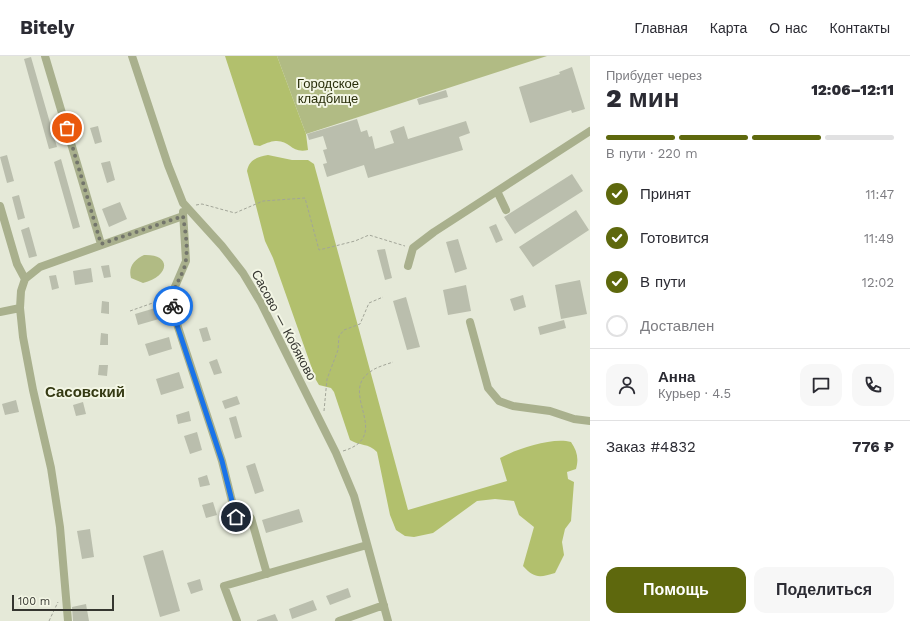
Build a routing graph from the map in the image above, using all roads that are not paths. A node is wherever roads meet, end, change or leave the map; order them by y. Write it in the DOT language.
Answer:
graph roads {
  1 [pos="45,56"];
  2 [pos="132,56"];
  3 [pos="590,131"];
  4 [pos="497,191"];
  5 [pos="185,205"];
  6 [pos="0,206"];
  7 [pos="506,210"];
  8 [pos="183,216"];
  9 [pos="101,244"];
  10 [pos="408,266"];
  11 [pos="25,279"];
  12 [pos="20,308"];
  13 [pos="0,312"];
  14 [pos="470,322"];
  15 [pos="590,421"];
  16 [pos="367,545"];
  17 [pos="267,574"];
  18 [pos="384,605"];
  19 [pos="68,621"];
  20 [pos="237,621"];
  21 [pos="339,621"];
  22 [pos="388,621"];
  1 -- 9 [label="street"];
  2 -- 5 [label="street, Сасово — Кобяково"];
  3 -- 4 [label="street"];
  4 -- 7 [label="street"];
  4 -- 10 [label="street"];
  5 -- 8 [label="street"];
  5 -- 16 [label="street, Сасово — Кобяково"];
  6 -- 11 [label="street"];
  8 -- 9 [label="street"];
  8 -- 17 [label="street"];
  9 -- 11 [label="street"];
  11 -- 12 [label="street"];
  12 -- 13 [label="street"];
  12 -- 19 [label="street"];
  14 -- 15 [label="street"];
  16 -- 17 [label="street"];
  16 -- 18 [label="street, Сасово — Кобяково"];
  17 -- 20 [label="street"];
  18 -- 21 [label="street"];
  18 -- 22 [label="street, Сасово — Кобяково"];
}
